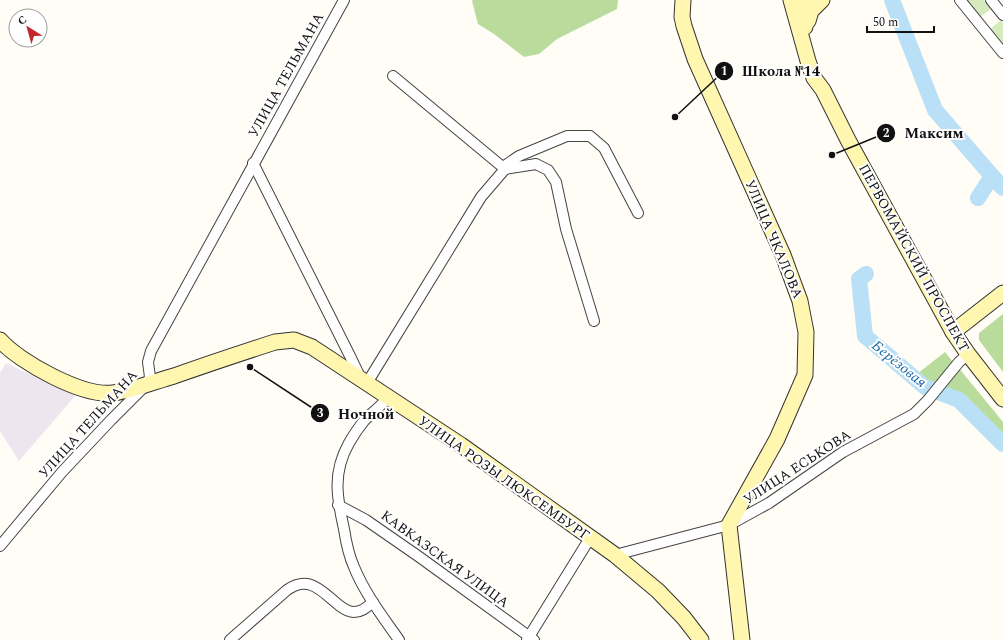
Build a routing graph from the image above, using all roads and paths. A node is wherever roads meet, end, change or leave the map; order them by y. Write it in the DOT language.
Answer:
graph roads {
  1 [pos="344,0"];
  2 [pos="683,0"];
  3 [pos="791,0"];
  4 [pos="807,0"];
  5 [pos="822,0"];
  6 [pos="960,0"];
  7 [pos="991,0"];
  8 [pos="1003,15"];
  9 [pos="805,27"];
  10 [pos="1003,53"];
  11 [pos="393,76"];
  12 [pos="823,90"];
  13 [pos="253,163"];
  14 [pos="504,168"];
  15 [pos="638,213"];
  16 [pos="1003,293"];
  17 [pos="594,321"];
  18 [pos="954,332"];
  19 [pos="0,340"];
  20 [pos="968,354"];
  21 [pos="364,381"];
  22 [pos="147,384"];
  23 [pos="388,397"];
  24 [pos="1003,399"];
  25 [pos="338,505"];
  26 [pos="729,525"];
  27 [pos="590,538"];
  28 [pos="0,546"];
  29 [pos="615,555"];
  30 [pos="373,602"];
  31 [pos="530,639"];
  32 [pos="230,640"];
  33 [pos="399,640"];
  34 [pos="701,640"];
  35 [pos="742,640"];
  1 -- 13 [label="street, УЛИЦА ТЕЛЬМАНА"];
  2 -- 26 [label="street, УЛИЦА ЧКАЛОВА"];
  3 -- 12 [label="street, ПЕРВОМАЙСКИЙ ПРОСПЕКТ"];
  4 -- 9 [label="street, ПЕРВОМАЙСКИЙ ПРОСПЕКТ"];
  5 -- 9 [label="street"];
  6 -- 10 [label="street"];
  7 -- 8 [label="street"];
  9 -- 12 [label="street, ПЕРВОМАЙСКИЙ ПРОСПЕКТ"];
  11 -- 14 [label="street"];
  12 -- 18 [label="street, ПЕРВОМАЙСКИЙ ПРОСПЕКТ"];
  13 -- 21 [label="street"];
  13 -- 22 [label="street, УЛИЦА ТЕЛЬМАНА"];
  14 -- 15 [label="street"];
  14 -- 17 [label="street"];
  14 -- 21 [label="street"];
  16 -- 18 [label="street"];
  18 -- 20 [label="street, ПЕРВОМАЙСКИЙ ПРОСПЕКТ"];
  19 -- 22 [label="street, УЛИЦА РОЗЫ ЛЮКСЕМБУРГ"];
  20 -- 24 [label="street, ПЕРВОМАЙСКИЙ ПРОСПЕКТ"];
  20 -- 26 [label="street, УЛИЦА ЕСЬКОВА"];
  21 -- 22 [label="street, УЛИЦА РОЗЫ ЛЮКСЕМБУРГ"];
  21 -- 23 [label="street, УЛИЦА РОЗЫ ЛЮКСЕМБУРГ"];
  22 -- 28 [label="street, УЛИЦА ТЕЛЬМАНА"];
  23 -- 25 [label="street"];
  23 -- 27 [label="street, УЛИЦА РОЗЫ ЛЮКСЕМБУРГ"];
  25 -- 30 [label="street"];
  25 -- 31 [label="street, КАВКАЗСКАЯ УЛИЦА"];
  26 -- 29 [label="street, УЛИЦА ЕСЬКОВА"];
  26 -- 35 [label="street"];
  27 -- 29 [label="street, УЛИЦА РОЗЫ ЛЮКСЕМБУРГ"];
  27 -- 31 [label="street"];
  29 -- 34 [label="street, УЛИЦА РОЗЫ ЛЮКСЕМБУРГ"];
  30 -- 32 [label="street"];
  30 -- 33 [label="street"];
}
